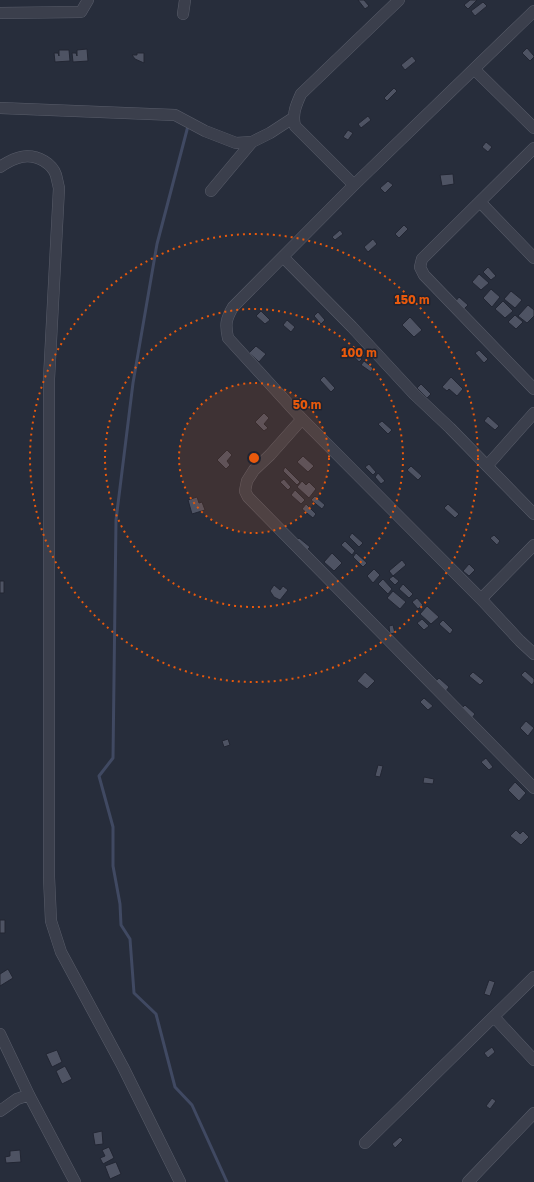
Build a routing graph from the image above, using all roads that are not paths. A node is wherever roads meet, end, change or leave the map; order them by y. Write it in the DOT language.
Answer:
graph roads {
  1 [pos="88,0"];
  2 [pos="185,0"];
  3 [pos="399,0"];
  4 [pos="0,12"];
  5 [pos="534,12"];
  6 [pos="183,14"];
  7 [pos="474,68"];
  8 [pos="0,108"];
  9 [pos="293,118"];
  10 [pos="534,128"];
  11 [pos="252,142"];
  12 [pos="534,148"];
  13 [pos="0,167"];
  14 [pos="354,185"];
  15 [pos="211,191"];
  16 [pos="480,202"];
  17 [pos="283,256"];
  18 [pos="534,258"];
  19 [pos="534,389"];
  20 [pos="534,413"];
  21 [pos="302,419"];
  22 [pos="487,466"];
  23 [pos="534,514"];
  24 [pos="534,544"];
  25 [pos="482,600"];
  26 [pos="534,654"];
  27 [pos="534,788"];
  28 [pos="534,977"];
  29 [pos="494,1017"];
  30 [pos="0,1034"];
  31 [pos="534,1060"];
  32 [pos="29,1095"];
  33 [pos="0,1111"];
  34 [pos="534,1113"];
  35 [pos="365,1143"];
  36 [pos="75,1182"];
  37 [pos="180,1182"];
  38 [pos="468,1182"];
  1 -- 4 [label="street"];
  2 -- 6 [label="street"];
  3 -- 9 [label="street"];
  5 -- 7 [label="street"];
  7 -- 10 [label="street"];
  7 -- 14 [label="street"];
  8 -- 11 [label="street"];
  9 -- 11 [label="street"];
  9 -- 14 [label="street"];
  11 -- 15 [label="street"];
  12 -- 16 [label="street"];
  13 -- 37 [label="street"];
  14 -- 17 [label="street"];
  16 -- 18 [label="street"];
  16 -- 19 [label="street"];
  17 -- 21 [label="street"];
  17 -- 22 [label="street"];
  20 -- 22 [label="street"];
  21 -- 25 [label="street"];
  21 -- 27 [label="street"];
  22 -- 23 [label="street"];
  24 -- 25 [label="street"];
  25 -- 26 [label="street"];
  28 -- 29 [label="street"];
  29 -- 31 [label="street"];
  29 -- 35 [label="street"];
  30 -- 32 [label="street"];
  32 -- 33 [label="street"];
  32 -- 36 [label="street"];
  34 -- 38 [label="street"];
}
